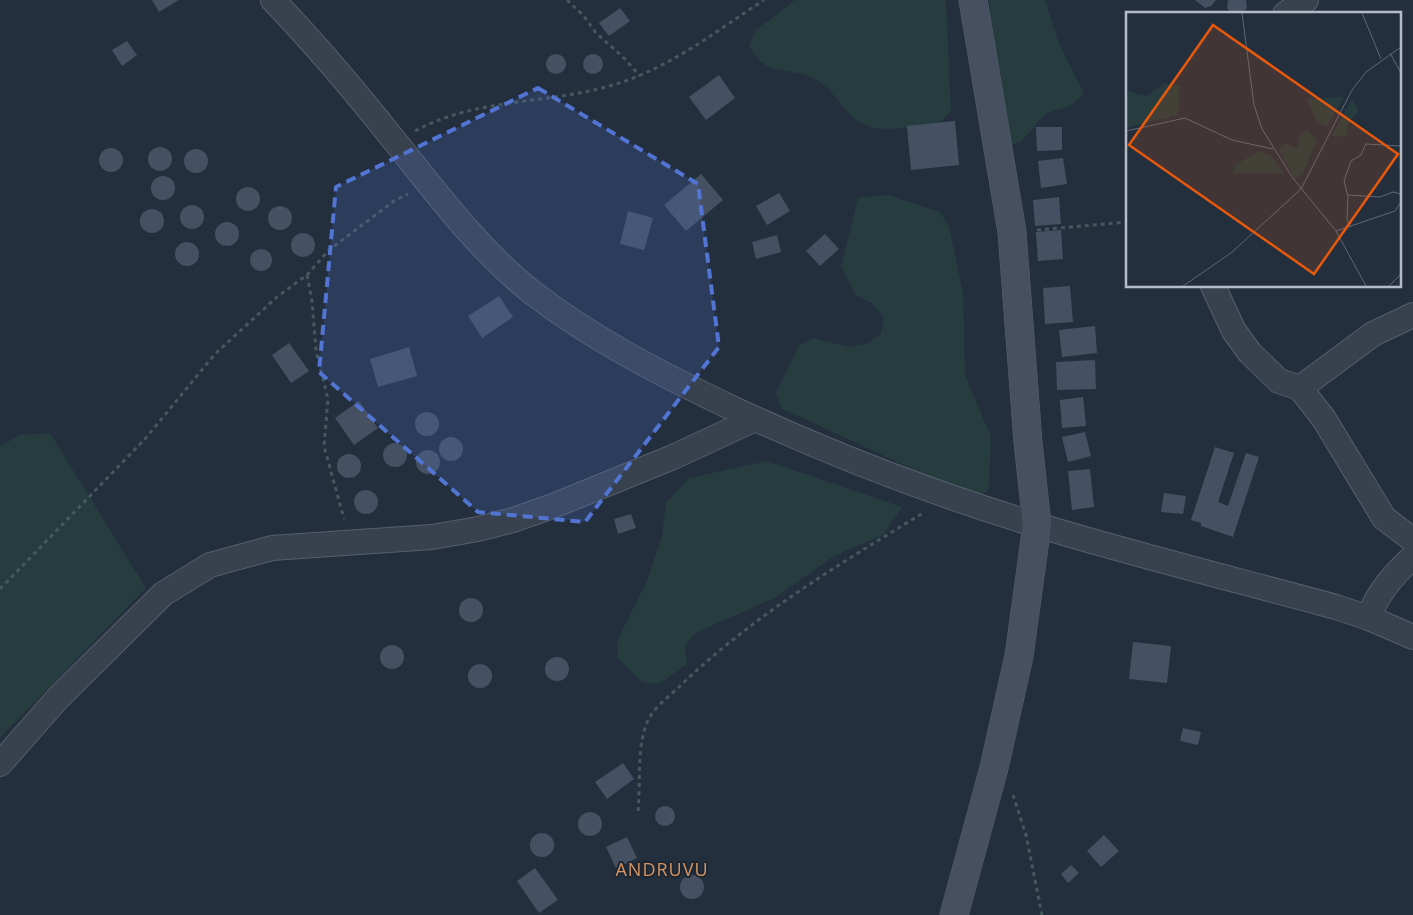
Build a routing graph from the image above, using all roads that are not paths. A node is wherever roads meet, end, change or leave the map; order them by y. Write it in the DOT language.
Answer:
graph roads {
  1 [pos="273,0"];
  2 [pos="973,0"];
  3 [pos="1306,0"];
  4 [pos="1288,12"];
  5 [pos="1214,288"];
  6 [pos="1413,315"];
  7 [pos="1300,388"];
  8 [pos="755,419"];
  9 [pos="1037,525"];
  10 [pos="1413,540"];
  11 [pos="1413,558"];
  12 [pos="1369,618"];
  13 [pos="1413,637"];
  14 [pos="0,764"];
  15 [pos="954,915"];
  1 -- 8 [label="street"];
  2 -- 9 [label="street"];
  3 -- 4 [label="street"];
  5 -- 7 [label="street"];
  6 -- 7 [label="street"];
  7 -- 10 [label="street"];
  8 -- 9 [label="street"];
  8 -- 14 [label="street"];
  9 -- 12 [label="street"];
  9 -- 15 [label="street"];
  11 -- 12 [label="street"];
  12 -- 13 [label="street"];
}
